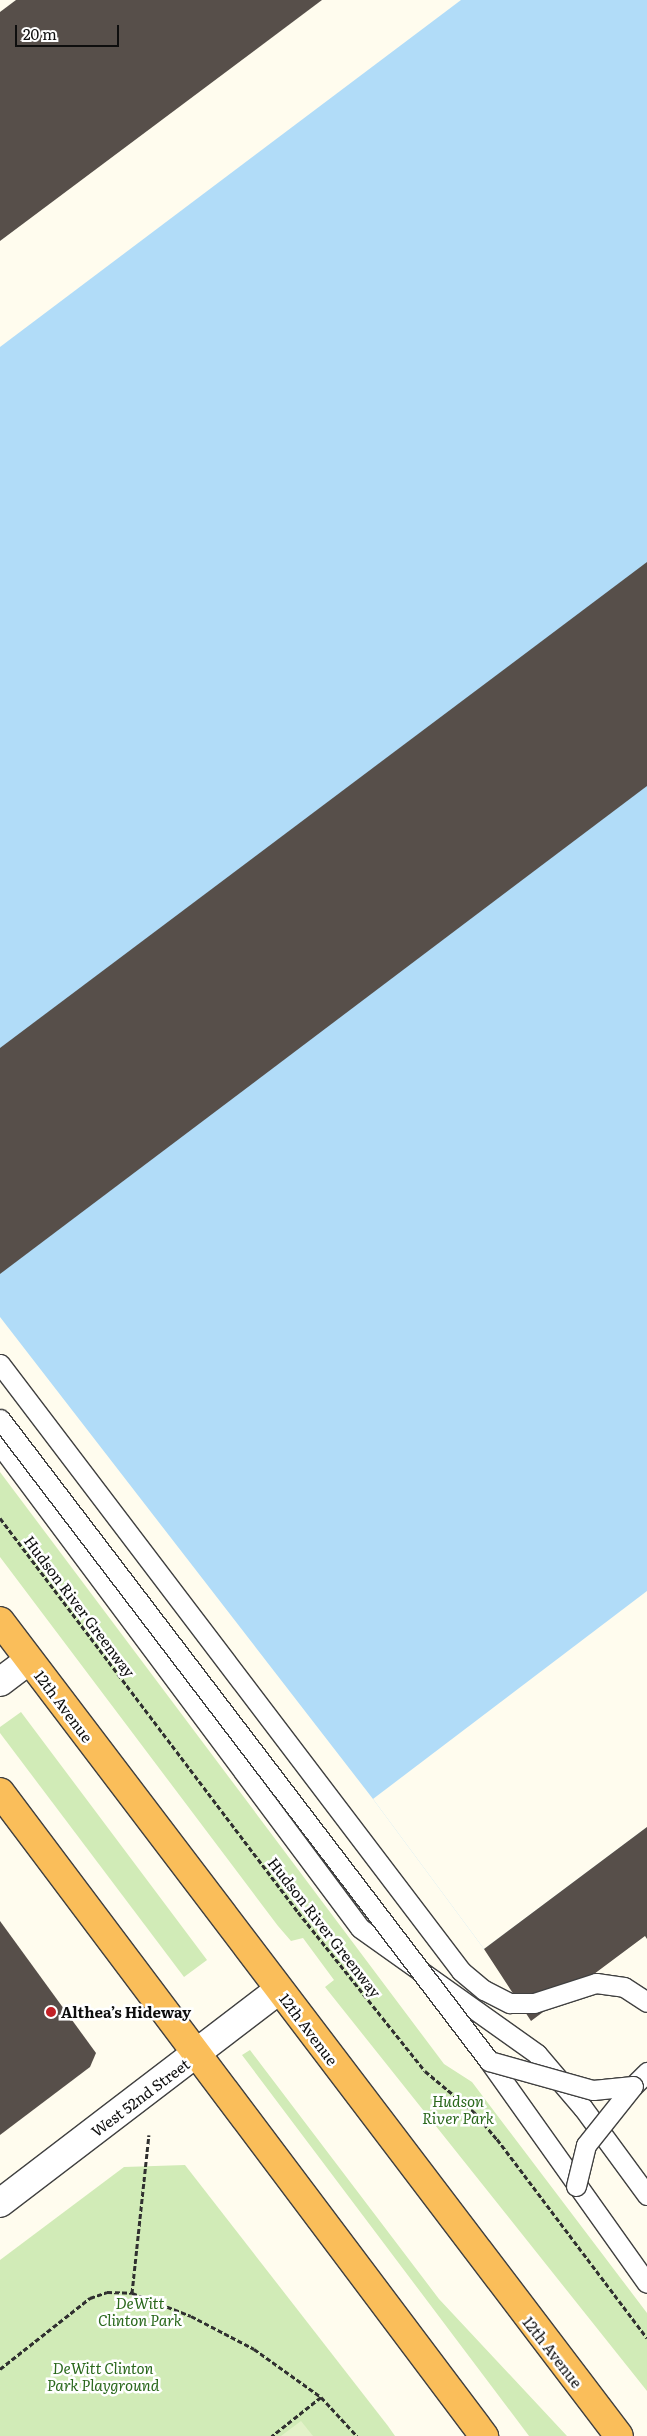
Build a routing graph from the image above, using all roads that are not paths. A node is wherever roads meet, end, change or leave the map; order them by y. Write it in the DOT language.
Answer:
graph roads {
  1 [pos="0,1364"];
  2 [pos="0,1419"];
  3 [pos="0,1445"];
  4 [pos="0,1621"];
  5 [pos="29,1660"];
  6 [pos="0,1682"];
  7 [pos="0,1792"];
  8 [pos="279,1990"];
  9 [pos="647,2002"];
  10 [pos="196,2054"];
  11 [pos="489,2061"];
  12 [pos="647,2072"];
  13 [pos="633,2086"];
  14 [pos="576,2186"];
  15 [pos="647,2195"];
  16 [pos="0,2203"];
  17 [pos="647,2283"];
  18 [pos="484,2436"];
  19 [pos="619,2436"];
  1 -- 9 [label="lane"];
  2 -- 11 [label="lane, bridge"];
  3 -- 15 [label="lane"];
  4 -- 5 [label="highway, 12th Avenue"];
  5 -- 6 [label="street"];
  5 -- 8 [label="highway, 12th Avenue"];
  7 -- 10 [label="highway"];
  8 -- 10 [label="street, West 52nd Street"];
  8 -- 19 [label="highway, 12th Avenue"];
  10 -- 16 [label="street, West 52nd Street"];
  10 -- 18 [label="highway"];
  11 -- 13 [label="lane, bridge"];
  11 -- 14 [label="lane"];
  12 -- 13 [label="lane"];
  13 -- 14 [label="lane, bridge"];
  14 -- 17 [label="lane"];
}
